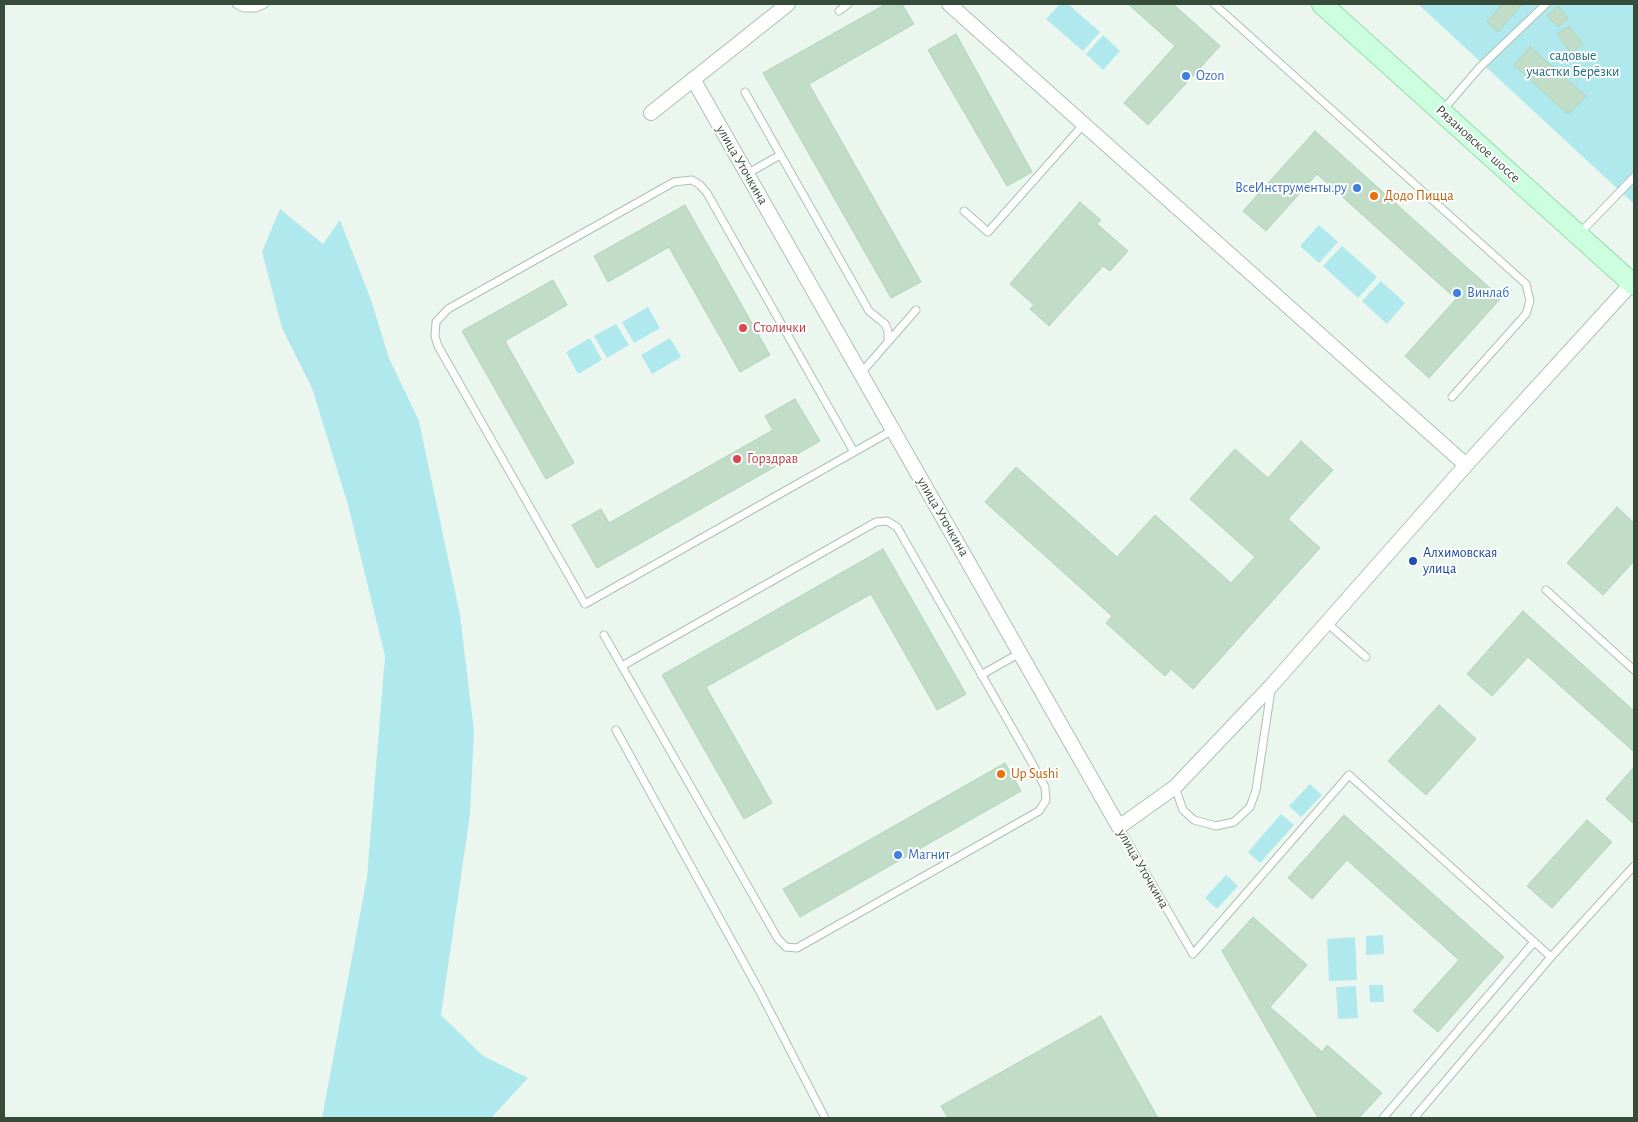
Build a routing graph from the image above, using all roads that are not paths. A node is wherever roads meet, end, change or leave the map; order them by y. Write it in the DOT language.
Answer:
graph roads {
  1 [pos="236,4"];
  2 [pos="266,4"];
  3 [pos="788,4"];
  4 [pos="848,4"];
  5 [pos="949,4"];
  6 [pos="1214,4"];
  7 [pos="1322,4"];
  8 [pos="1546,4"];
  9 [pos="839,11"];
  10 [pos="693,79"];
  11 [pos="745,92"];
  12 [pos="1442,112"];
  13 [pos="650,113"];
  14 [pos="1084,125"];
  15 [pos="780,155"];
  16 [pos="747,174"];
  17 [pos="1634,176"];
  18 [pos="964,211"];
  19 [pos="1579,234"];
  20 [pos="1633,284"];
  21 [pos="916,310"];
  22 [pos="888,342"];
  23 [pos="860,372"];
  24 [pos="1452,397"];
  25 [pos="893,430"];
  26 [pos="854,452"];
  27 [pos="1466,465"];
  28 [pos="1546,590"];
  29 [pos="1327,623"];
  30 [pos="604,635"];
  31 [pos="1020,653"];
  32 [pos="1366,657"];
  33 [pos="622,666"];
  34 [pos="1634,670"];
  35 [pos="981,675"];
  36 [pos="1272,686"];
  37 [pos="616,730"];
  38 [pos="1175,788"];
  39 [pos="1119,827"];
  40 [pos="1634,866"];
  41 [pos="1534,942"];
  42 [pos="1551,958"];
  43 [pos="826,1118"];
  44 [pos="1383,1118"];
  45 [pos="1414,1118"];
  1 -- 2 [label="lane"];
  3 -- 10 [label="street"];
  4 -- 9 [label="lane"];
  5 -- 14 [label="street"];
  6 -- 24 [label="lane"];
  7 -- 12 [label="main road, Рязановское шоссе"];
  8 -- 12 [label="lane"];
  10 -- 13 [label="street"];
  10 -- 16 [label="street, улица Уточкина"];
  11 -- 15 [label="lane"];
  12 -- 19 [label="main road, Рязановское шоссе"];
  14 -- 18 [label="lane"];
  14 -- 27 [label="street"];
  15 -- 16 [label="lane"];
  15 -- 22 [label="lane"];
  16 -- 23 [label="street, улица Уточкина"];
  17 -- 19 [label="lane"];
  19 -- 20 [label="main road, Рязановское шоссе"];
  20 -- 27 [label="street"];
  21 -- 22 [label="lane"];
  22 -- 23 [label="lane"];
  23 -- 25 [label="street, улица Уточкина"];
  25 -- 26 [label="lane"];
  25 -- 31 [label="street, улица Уточкина"];
  26 -- 26 [label="lane"];
  27 -- 29 [label="street"];
  28 -- 34 [label="lane"];
  29 -- 32 [label="lane"];
  29 -- 36 [label="street"];
  30 -- 33 [label="lane"];
  31 -- 35 [label="lane"];
  31 -- 39 [label="street, улица Уточкина"];
  33 -- 35 [label="lane"];
  33 -- 35 [label="lane"];
  36 -- 38 [label="street"];
  36 -- 38 [label="lane"];
  37 -- 43 [label="lane"];
  38 -- 39 [label="street"];
  39 -- 41 [label="lane, улица Уточкина"];
  40 -- 42 [label="lane"];
  41 -- 42 [label="lane"];
  41 -- 44 [label="lane"];
  42 -- 45 [label="lane"];
}
